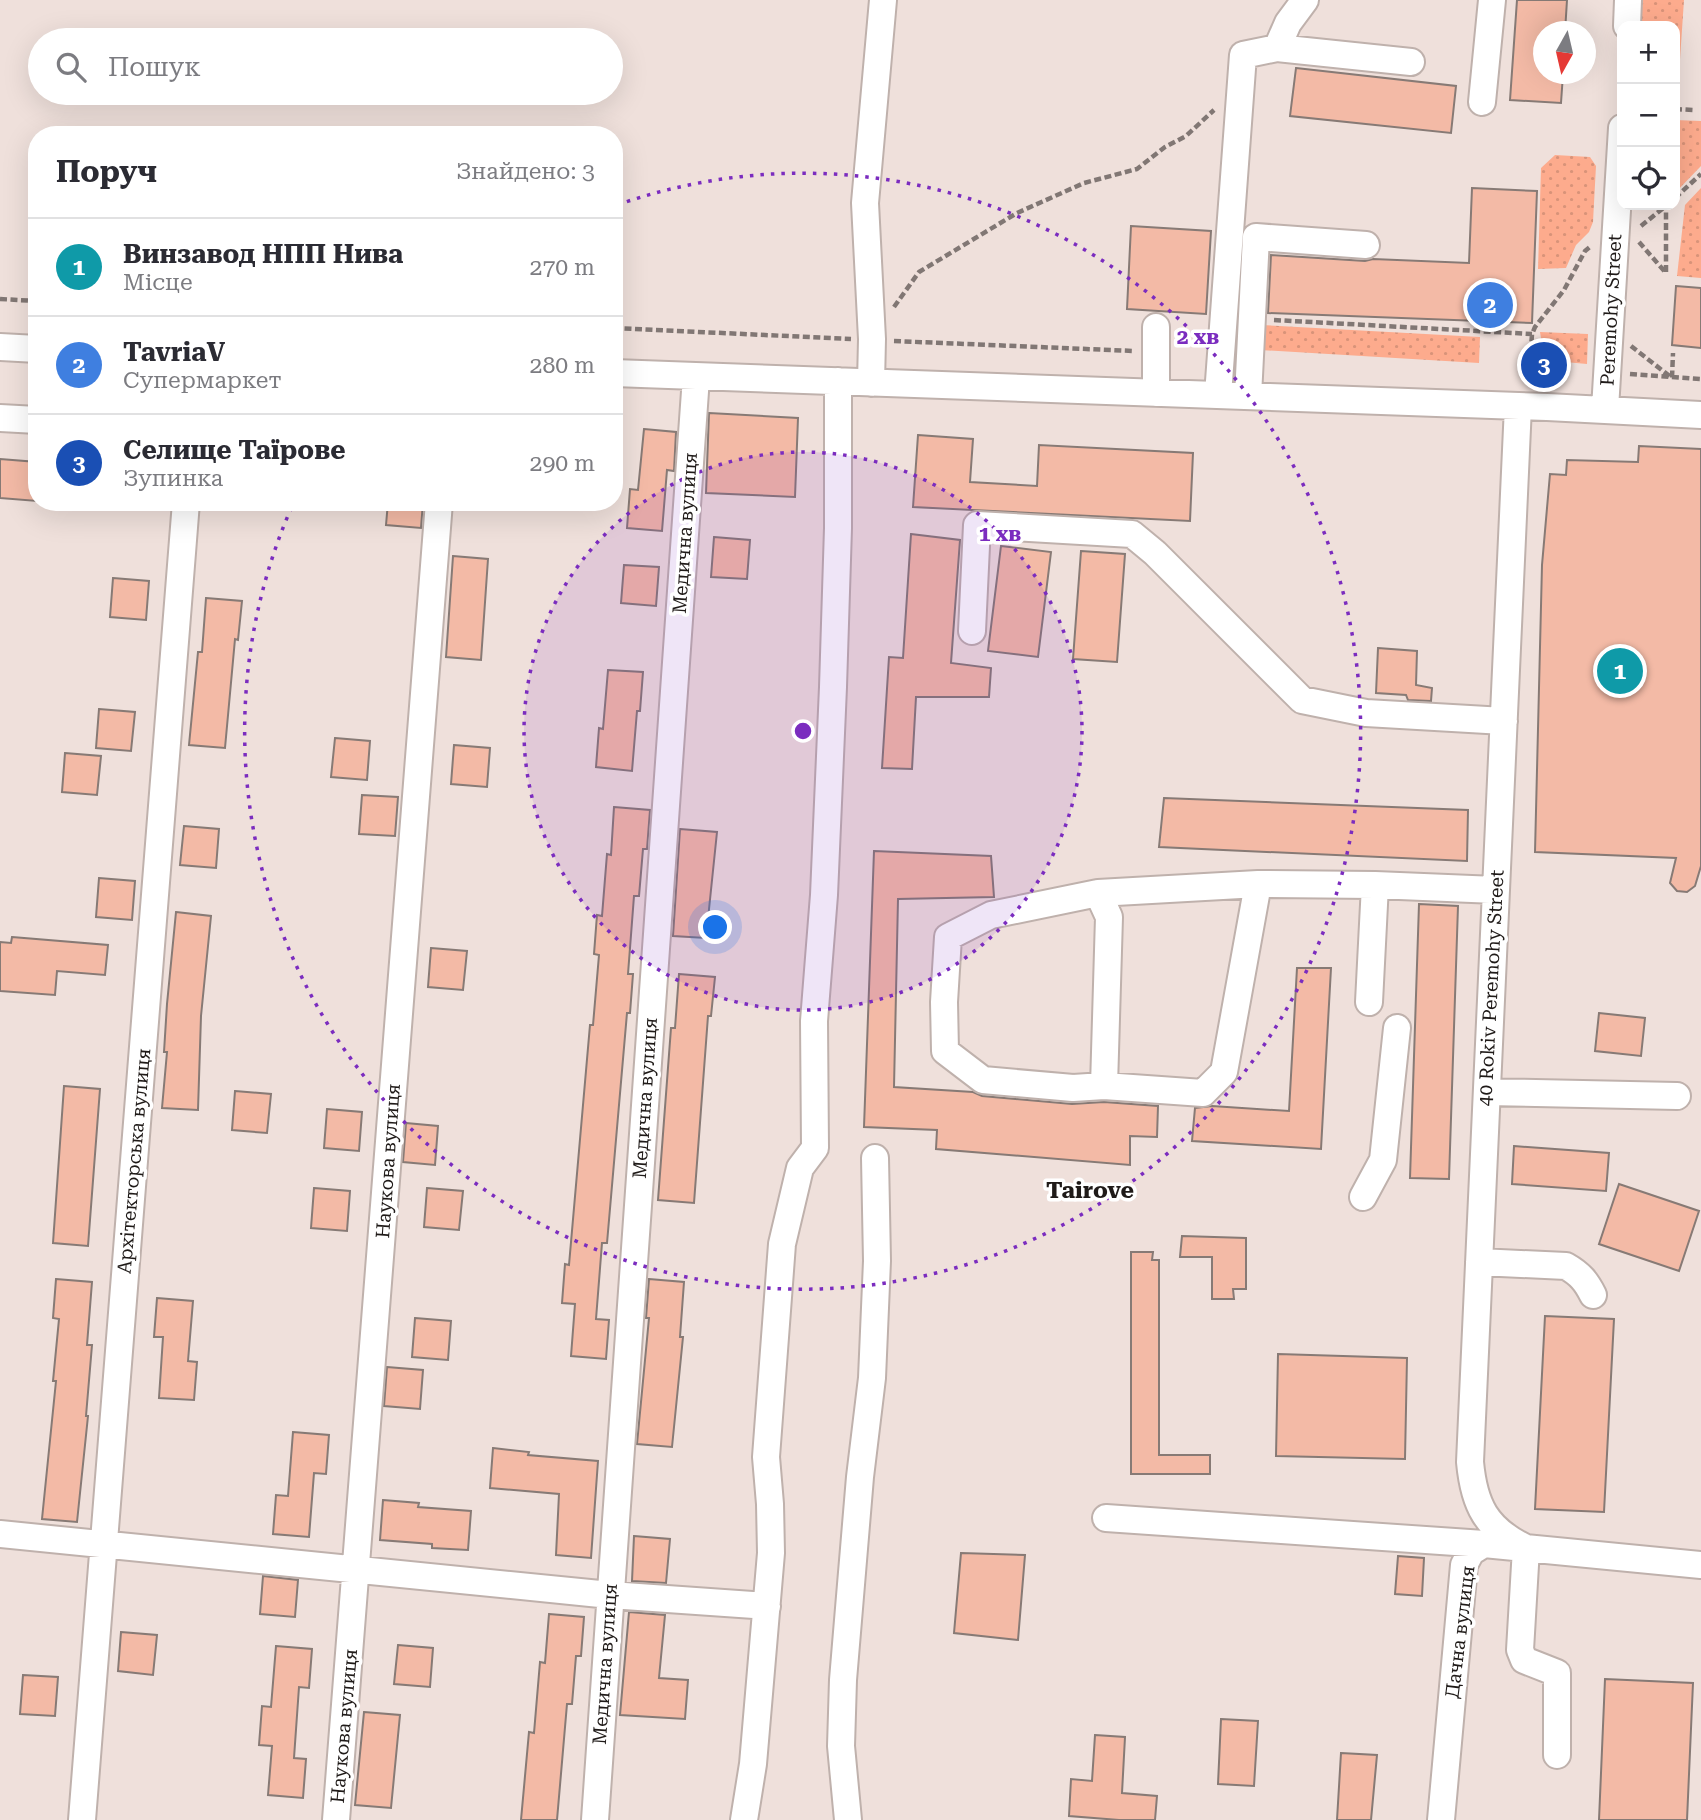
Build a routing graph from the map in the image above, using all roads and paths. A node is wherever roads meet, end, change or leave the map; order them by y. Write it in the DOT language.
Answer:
graph roads {
  1 [pos="883,0"];
  2 [pos="1305,0"];
  3 [pos="1492,0"];
  4 [pos="1628,0"];
  5 [pos="1627,21"];
  6 [pos="1277,48"];
  7 [pos="1411,62"];
  8 [pos="1240,88"];
  9 [pos="1482,102"];
  10 [pos="1680,110"];
  11 [pos="1693,110"];
  12 [pos="1621,147"];
  13 [pos="1701,174"];
  14 [pos="1680,193"];
  15 [pos="1667,206"];
  16 [pos="1616,239"];
  17 [pos="1366,245"];
  18 [pos="0,299"];
  19 [pos="28,301"];
  20 [pos="1252,319"];
  21 [pos="1156,327"];
  22 [pos="1610,330"];
  23 [pos="1532,334"];
  24 [pos="872,340"];
  25 [pos="0,347"];
  26 [pos="28,349"];
  27 [pos="1673,353"];
  28 [pos="1554,367"];
  29 [pos="623,373"];
  30 [pos="1608,373"];
  31 [pos="696,377"];
  32 [pos="1672,378"];
  33 [pos="1701,379"];
  34 [pos="838,381"];
  35 [pos="871,383"];
  36 [pos="1156,393"];
  37 [pos="1218,395"];
  38 [pos="1248,396"];
  39 [pos="1518,406"];
  40 [pos="1605,409"];
  41 [pos="1701,415"];
  42 [pos="0,418"];
  43 [pos="28,420"];
  44 [pos="185,511"];
  45 [pos="438,511"];
  46 [pos="972,631"];
  47 [pos="1504,721"];
  48 [pos="1258,884"];
  49 [pos="1375,885"];
  50 [pos="1496,890"];
  51 [pos="1098,893"];
  52 [pos="1369,1002"];
  53 [pos="1397,1028"];
  54 [pos="1104,1086"];
  55 [pos="1487,1092"];
  56 [pos="1677,1096"];
  57 [pos="875,1158"];
  58 [pos="1363,1197"];
  59 [pos="1479,1262"];
  60 [pos="1593,1295"];
  61 [pos="1106,1518"];
  62 [pos="0,1534"];
  63 [pos="104,1544"];
  64 [pos="1484,1544"];
  65 [pos="1526,1548"];
  66 [pos="1701,1565"];
  67 [pos="356,1569"];
  68 [pos="610,1595"];
  69 [pos="767,1606"];
  70 [pos="1558,1755"];
  71 [pos="82,1820"];
  72 [pos="336,1820"];
  73 [pos="595,1820"];
  74 [pos="744,1820"];
  75 [pos="848,1820"];
  76 [pos="1441,1820"];
  1 -- 24 [label="street"];
  2 -- 6 [label="street"];
  3 -- 9 [label="street"];
  4 -- 5 [label="street"];
  6 -- 7 [label="street"];
  6 -- 8 [label="street"];
  8 -- 24 [label="path"];
  8 -- 37 [label="street"];
  10 -- 11 [label="path"];
  12 -- 16 [label="street, Peremohy Street"];
  13 -- 14 [label="path"];
  15 -- 15 [label="path"];
  16 -- 22 [label="street, Peremohy Street"];
  16 -- 23 [label="path"];
  17 -- 20 [label="street"];
  18 -- 19 [label="path"];
  20 -- 23 [label="path"];
  20 -- 38 [label="street"];
  21 -- 36 [label="street"];
  22 -- 30 [label="street, Peremohy Street"];
  22 -- 32 [label="path"];
  23 -- 28 [label="path"];
  24 -- 35 [label="street"];
  25 -- 26 [label="street"];
  27 -- 32 [label="path"];
  29 -- 31 [label="street"];
  30 -- 32 [label="path"];
  30 -- 40 [label="street, Peremohy Street"];
  31 -- 34 [label="street"];
  31 -- 68 [label="street, Медична вулиця"];
  32 -- 33 [label="path"];
  34 -- 35 [label="street"];
  34 -- 69 [label="street"];
  35 -- 36 [label="street"];
  36 -- 37 [label="street"];
  37 -- 38 [label="street"];
  38 -- 39 [label="street"];
  39 -- 40 [label="street"];
  39 -- 47 [label="street, 40 Rokiv Peremohy Street"];
  40 -- 41 [label="street"];
  42 -- 43 [label="street"];
  44 -- 63 [label="street, Архітекторська вулиця"];
  45 -- 67 [label="street, Наукова вулиця"];
  46 -- 47 [label="street"];
  47 -- 50 [label="street, 40 Rokiv Peremohy Street"];
  48 -- 49 [label="street"];
  48 -- 51 [label="street"];
  48 -- 54 [label="street"];
  49 -- 50 [label="street"];
  49 -- 52 [label="street"];
  50 -- 55 [label="street, 40 Rokiv Peremohy Street"];
  51 -- 54 [label="street"];
  51 -- 54 [label="street"];
  53 -- 58 [label="street"];
  55 -- 56 [label="street"];
  55 -- 59 [label="street, 40 Rokiv Peremohy Street"];
  57 -- 75 [label="street"];
  59 -- 60 [label="street"];
  59 -- 65 [label="street, 40 Rokiv Peremohy Street"];
  61 -- 64 [label="street"];
  62 -- 63 [label="street"];
  63 -- 67 [label="street"];
  63 -- 71 [label="street, Архітекторська вулиця"];
  64 -- 65 [label="street, Дачна вулиця"];
  64 -- 76 [label="street, Дачна вулиця"];
  65 -- 66 [label="street, Дачна вулиця"];
  65 -- 70 [label="street"];
  67 -- 68 [label="street"];
  67 -- 72 [label="street, Наукова вулиця"];
  68 -- 69 [label="street"];
  68 -- 73 [label="street, Медична вулиця"];
  69 -- 74 [label="street"];
}
